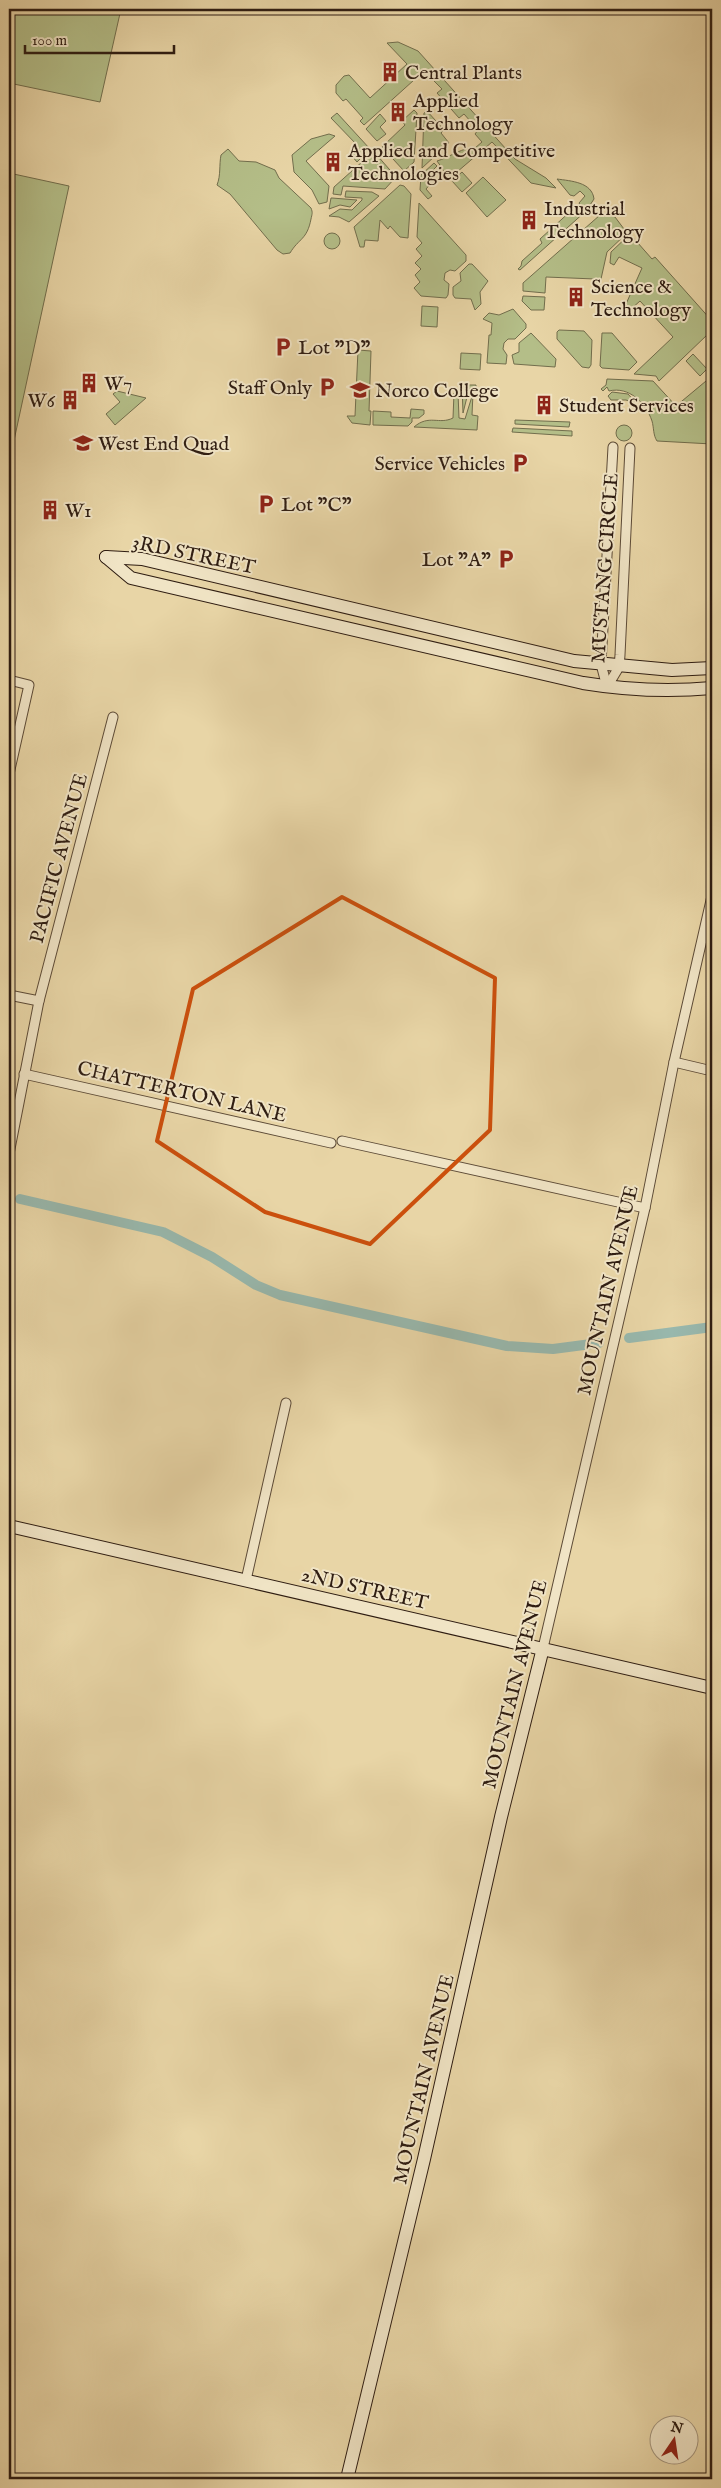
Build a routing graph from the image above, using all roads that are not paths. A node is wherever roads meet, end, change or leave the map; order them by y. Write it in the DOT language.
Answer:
graph roads {
  1 [pos="613,447"];
  2 [pos="630,448"];
  3 [pos="601,664"];
  4 [pos="619,667"];
  5 [pos="712,668"];
  6 [pos="9,680"];
  7 [pos="607,687"];
  8 [pos="712,688"];
  9 [pos="113,717"];
  10 [pos="9,774"];
  11 [pos="712,896"];
  12 [pos="9,995"];
  13 [pos="39,1001"];
  14 [pos="674,1062"];
  15 [pos="712,1071"];
  16 [pos="24,1074"];
  17 [pos="342,1141"];
  18 [pos="331,1143"];
  19 [pos="9,1154"];
  20 [pos="645,1208"];
  21 [pos="286,1403"];
  22 [pos="9,1526"];
  23 [pos="246,1580"];
  24 [pos="543,1648"];
  25 [pos="712,1688"];
  26 [pos="348,2479"];
  1 -- 3 [label="street, MUSTANG CIRCLE"];
  2 -- 4 [label="street, MUSTANG CIRCLE"];
  3 -- 4 [label="street, 3RD STREET"];
  3 -- 7 [label="street, MUSTANG CIRCLE"];
  3 -- 7 [label="street, 3RD STREET"];
  4 -- 5 [label="street, 3RD STREET"];
  4 -- 7 [label="street, MUSTANG CIRCLE"];
  6 -- 10 [label="street"];
  7 -- 8 [label="street, 3RD STREET"];
  9 -- 13 [label="street, PACIFIC AVENUE"];
  11 -- 14 [label="street, MOUNTAIN AVENUE"];
  12 -- 13 [label="street"];
  13 -- 16 [label="street, PACIFIC AVENUE"];
  14 -- 15 [label="street"];
  14 -- 20 [label="street, MOUNTAIN AVENUE"];
  16 -- 18 [label="street, CHATTERTON LANE"];
  16 -- 19 [label="street, PACIFIC AVENUE"];
  17 -- 20 [label="street"];
  20 -- 24 [label="street, MOUNTAIN AVENUE"];
  21 -- 23 [label="street"];
  22 -- 23 [label="street, 2ND STREET"];
  23 -- 24 [label="street, 2ND STREET"];
  24 -- 25 [label="street, 2ND STREET"];
  24 -- 26 [label="street, MOUNTAIN AVENUE"];
}
